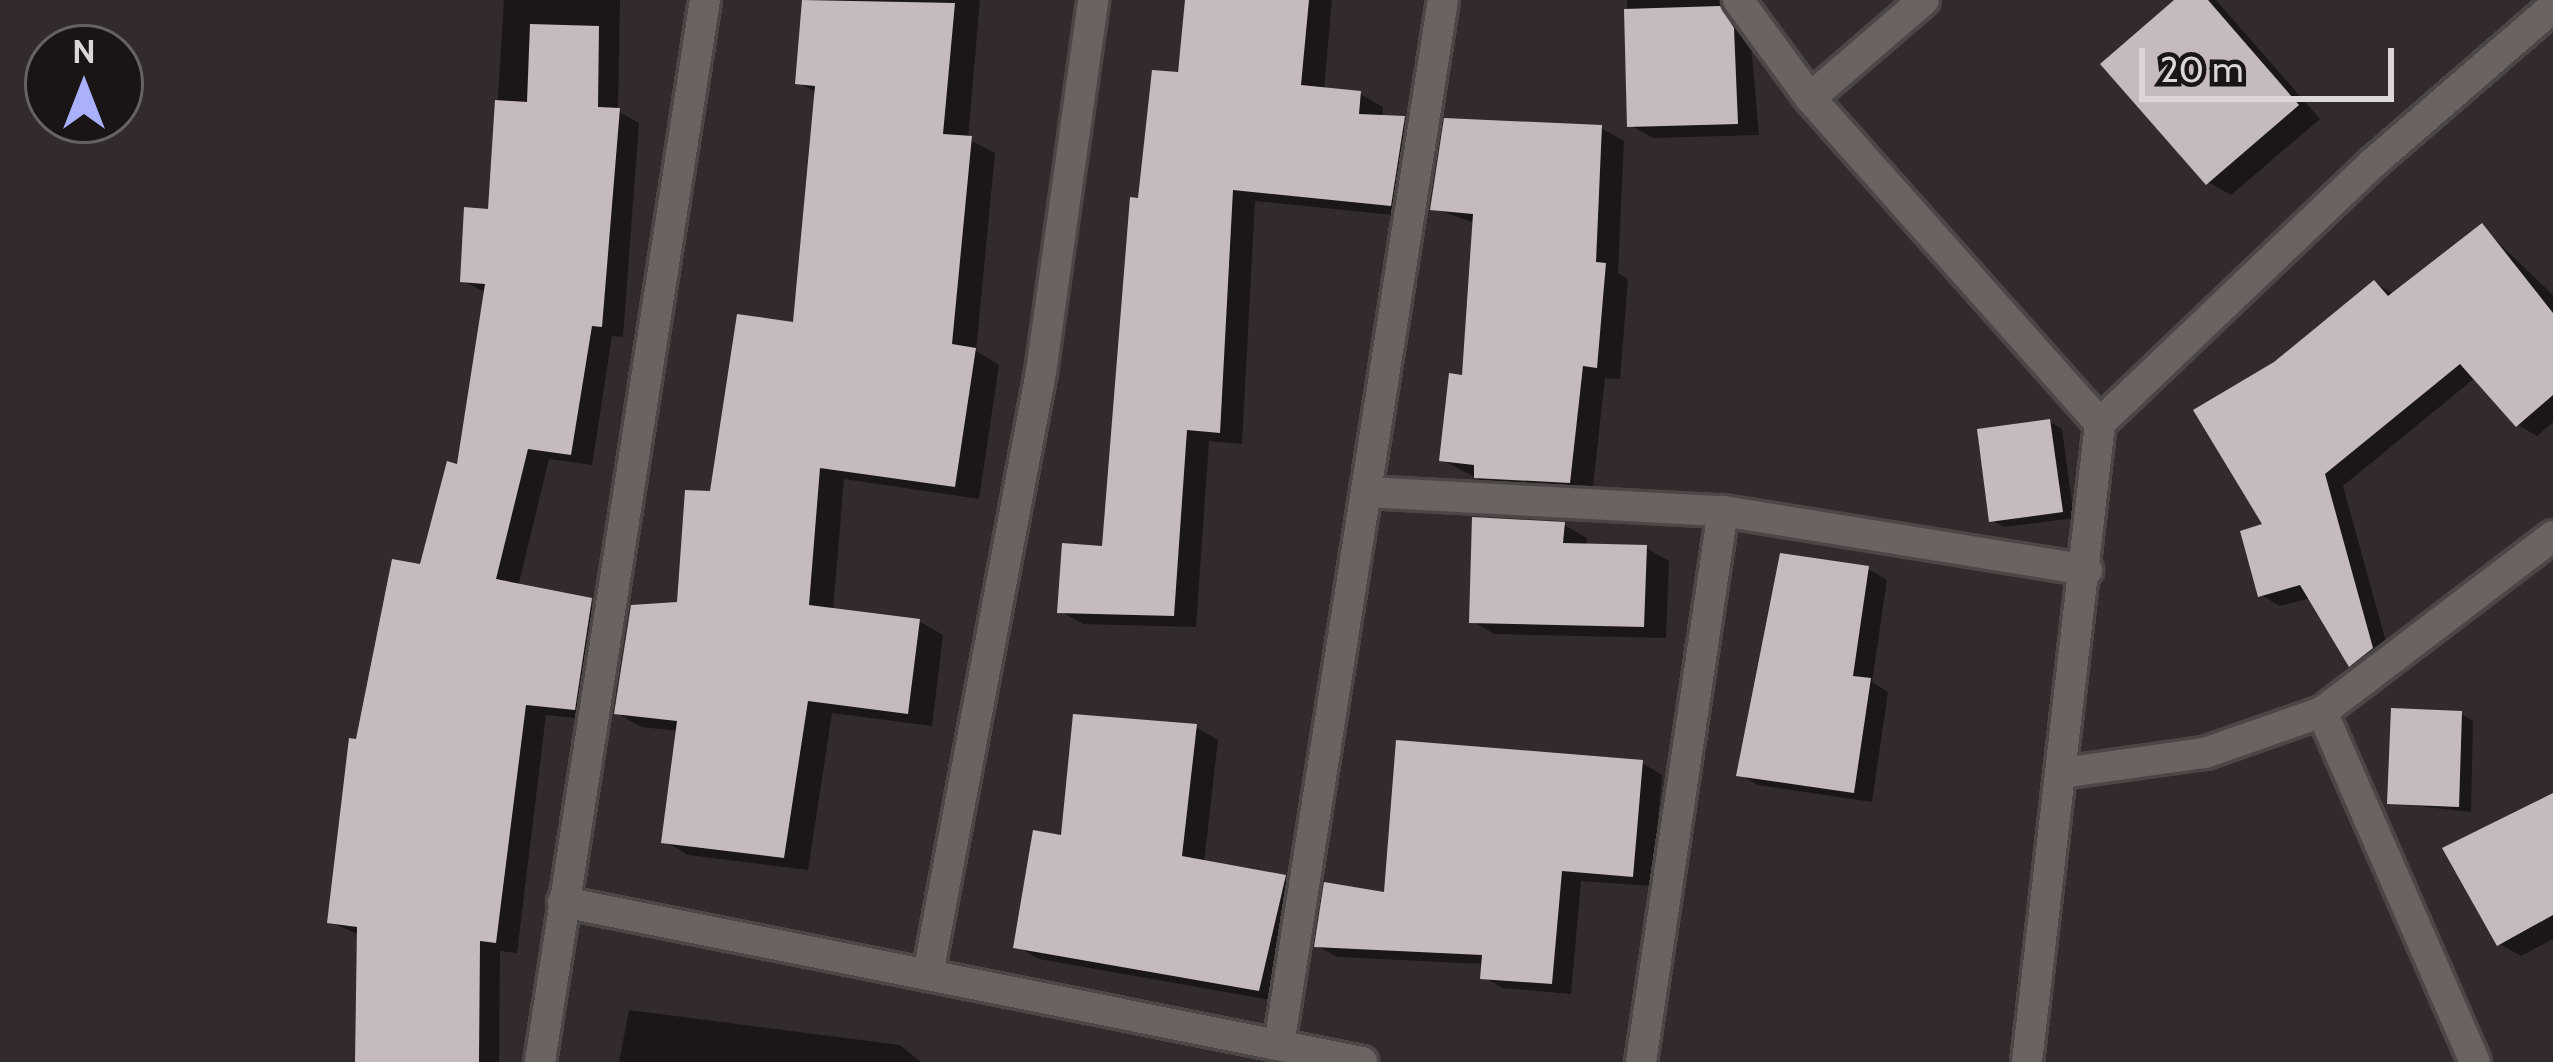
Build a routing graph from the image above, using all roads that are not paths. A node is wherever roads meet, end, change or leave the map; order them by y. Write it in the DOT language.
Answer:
graph roads {
  1 [pos="704,0"];
  2 [pos="1093,0"];
  3 [pos="1443,0"];
  4 [pos="1738,0"];
  5 [pos="1924,0"];
  6 [pos="2553,7"];
  7 [pos="1810,98"];
  8 [pos="2100,423"];
  9 [pos="1367,492"];
  10 [pos="1723,511"];
  11 [pos="2553,536"];
  12 [pos="2087,570"];
  13 [pos="2322,712"];
  14 [pos="2062,773"];
  15 [pos="563,902"];
  16 [pos="928,974"];
  17 [pos="1279,1045"];
  18 [pos="539,1062"];
  19 [pos="1362,1062"];
  20 [pos="1641,1062"];
  21 [pos="2026,1062"];
  22 [pos="2475,1062"];
  1 -- 15 [label="street"];
  2 -- 16 [label="street"];
  3 -- 9 [label="street"];
  4 -- 7 [label="street"];
  5 -- 7 [label="street"];
  6 -- 8 [label="street"];
  7 -- 8 [label="street"];
  8 -- 12 [label="street"];
  9 -- 10 [label="street"];
  9 -- 17 [label="street"];
  10 -- 12 [label="street"];
  10 -- 20 [label="street"];
  11 -- 13 [label="street"];
  12 -- 14 [label="street"];
  13 -- 14 [label="street"];
  13 -- 22 [label="street"];
  14 -- 21 [label="street"];
  15 -- 16 [label="street"];
  15 -- 18 [label="street"];
  16 -- 17 [label="street"];
  17 -- 19 [label="street"];
}
